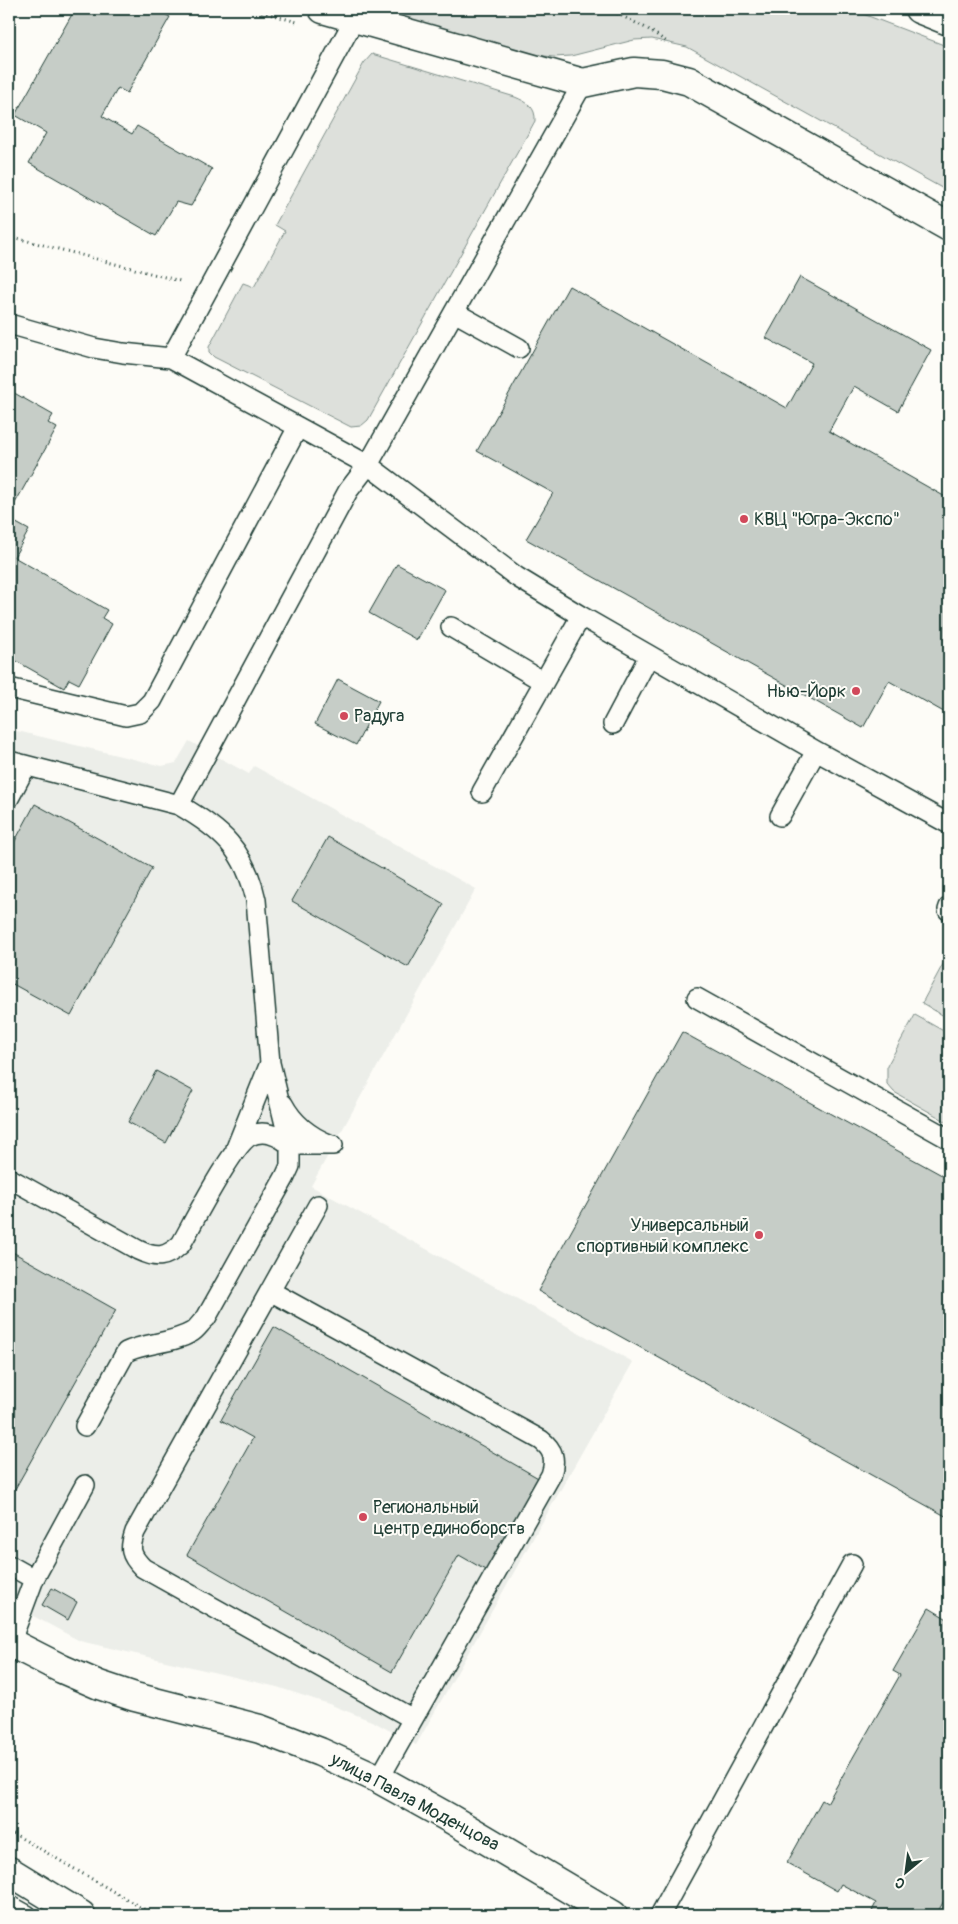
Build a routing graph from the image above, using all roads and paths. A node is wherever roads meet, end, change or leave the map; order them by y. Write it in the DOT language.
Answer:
graph roads {
  1 [pos="323,9"];
  2 [pos="608,9"];
  3 [pos="919,9"];
  4 [pos="355,18"];
  5 [pos="949,21"];
  6 [pos="668,43"];
  7 [pos="583,84"];
  8 [pos="949,227"];
  9 [pos="9,236"];
  10 [pos="180,281"];
  11 [pos="454,312"];
  12 [pos="9,324"];
  13 [pos="519,348"];
  14 [pos="171,358"];
  15 [pos="298,427"];
  16 [pos="368,465"];
  17 [pos="581,616"];
  18 [pos="451,627"];
  19 [pos="649,656"];
  20 [pos="544,682"];
  21 [pos="9,688"];
  22 [pos="613,724"];
  23 [pos="816,751"];
  24 [pos="18,764"];
  25 [pos="482,792"];
  26 [pos="9,798"];
  27 [pos="179,805"];
  28 [pos="780,816"];
  29 [pos="949,824"];
  30 [pos="697,998"];
  31 [pos="270,1063"];
  32 [pos="278,1094"];
  33 [pos="949,1139"];
  34 [pos="290,1145"];
  35 [pos="236,1150"];
  36 [pos="9,1178"];
  37 [pos="318,1205"];
  38 [pos="270,1291"];
  39 [pos="85,1426"];
  40 [pos="85,1485"];
  41 [pos="852,1564"];
  42 [pos="9,1565"];
  43 [pos="34,1579"];
  44 [pos="11,1643"];
  45 [pos="413,1719"];
  46 [pos="379,1779"];
  47 [pos="9,1830"];
  48 [pos="9,1871"];
  49 [pos="9,1905"];
  50 [pos="77,1913"];
  51 [pos="26,1915"];
  52 [pos="154,1915"];
  53 [pos="613,1915"];
  54 [pos="660,1915"];
  1 -- 4 [label="main road"];
  2 -- 6 [label="path"];
  3 -- 5 [label="main road"];
  4 -- 7 [label="main road"];
  4 -- 14 [label="lane"];
  7 -- 8 [label="main road"];
  7 -- 11 [label="lane"];
  9 -- 10 [label="path"];
  11 -- 13 [label="lane"];
  11 -- 16 [label="lane"];
  12 -- 14 [label="lane"];
  14 -- 15 [label="lane"];
  15 -- 16 [label="lane"];
  15 -- 21 [label="lane"];
  16 -- 17 [label="lane"];
  16 -- 27 [label="lane"];
  17 -- 19 [label="lane"];
  17 -- 20 [label="lane"];
  18 -- 20 [label="lane"];
  19 -- 22 [label="lane"];
  19 -- 23 [label="lane"];
  20 -- 25 [label="lane"];
  23 -- 28 [label="lane"];
  23 -- 29 [label="lane"];
  24 -- 26 [label="lane"];
  24 -- 27 [label="lane"];
  27 -- 31 [label="lane"];
  30 -- 33 [label="lane"];
  31 -- 32 [label="lane"];
  31 -- 35 [label="lane"];
  32 -- 34 [label="lane"];
  32 -- 34 [label="lane"];
  34 -- 35 [label="lane"];
  34 -- 39 [label="lane"];
  35 -- 36 [label="lane"];
  37 -- 38 [label="lane"];
  38 -- 45 [label="lane"];
  38 -- 45 [label="lane"];
  40 -- 43 [label="lane"];
  41 -- 54 [label="lane"];
  42 -- 43 [label="lane"];
  43 -- 44 [label="lane"];
  44 -- 46 [label="main road, улица Павла Моденцова"];
  45 -- 46 [label="lane"];
  46 -- 53 [label="main road, улица Павла Моденцова"];
  47 -- 52 [label="path"];
  48 -- 50 [label="main road"];
  49 -- 51 [label="lane"];
}
